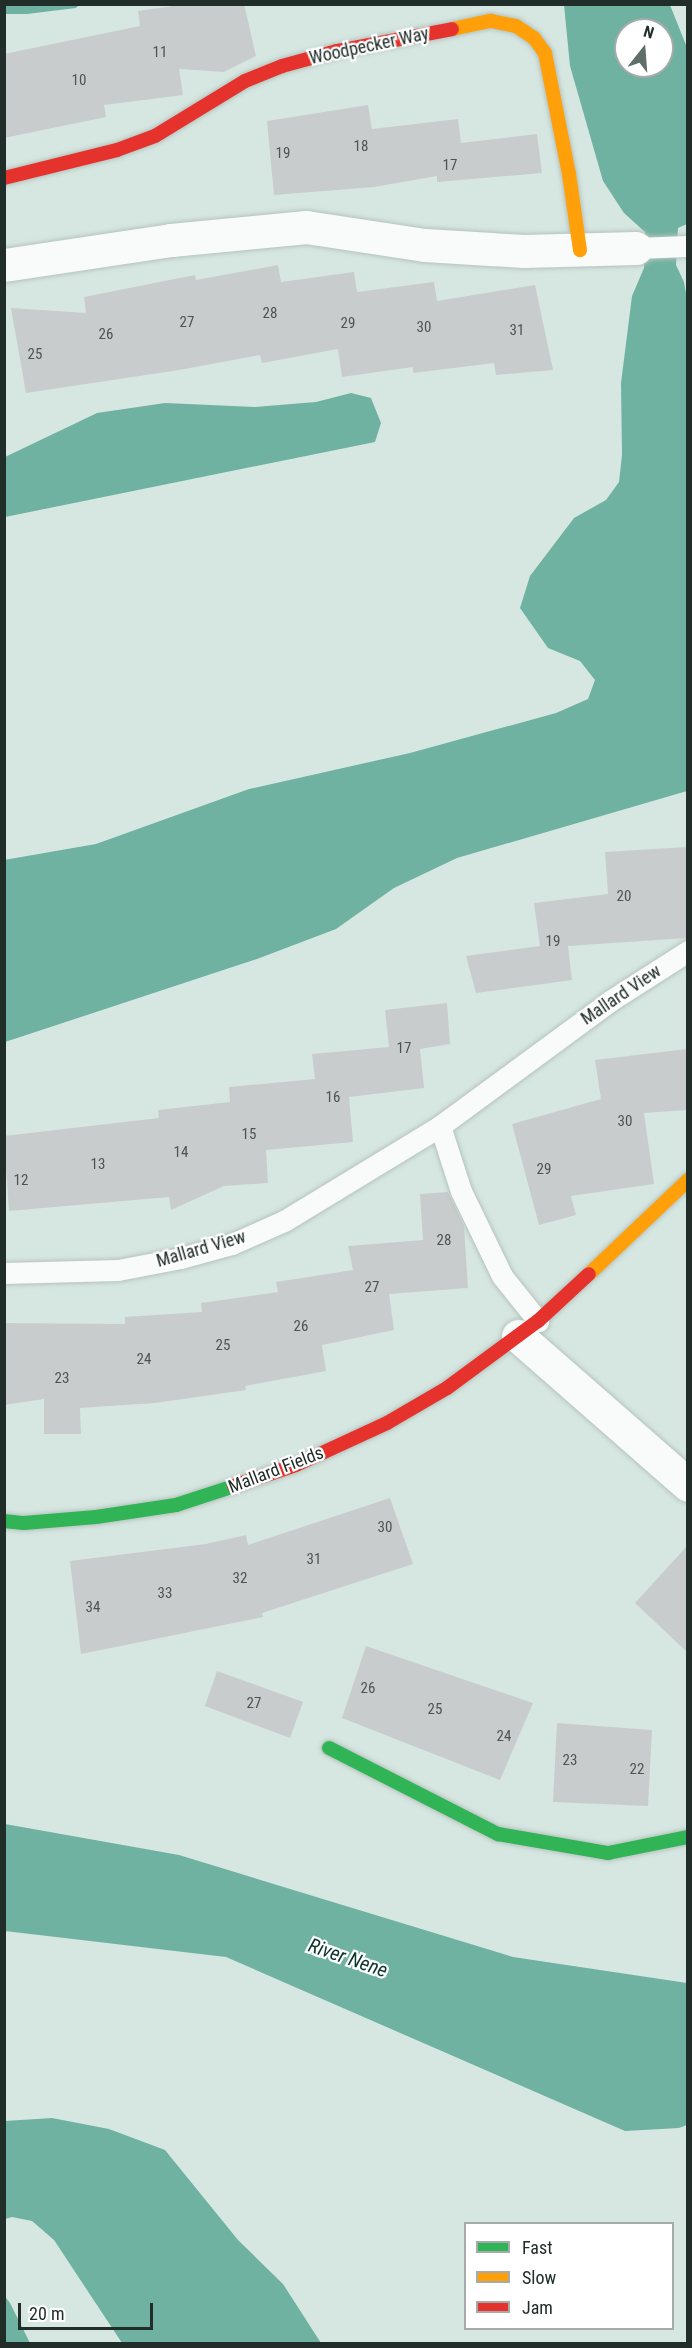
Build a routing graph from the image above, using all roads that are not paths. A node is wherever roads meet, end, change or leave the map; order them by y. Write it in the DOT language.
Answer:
graph roads {
  1 [pos="4,178"];
  2 [pos="687,246"];
  3 [pos="636,248"];
  4 [pos="580,250"];
  5 [pos="4,265"];
  6 [pos="687,951"];
  7 [pos="440,1126"];
  8 [pos="687,1180"];
  9 [pos="4,1273"];
  10 [pos="528,1329"];
  11 [pos="687,1485"];
  12 [pos="4,1521"];
  13 [pos="329,1748"];
  14 [pos="687,1837"];
  1 -- 4 [label="street, Woodpecker Way"];
  2 -- 3 [label="lane"];
  3 -- 4 [label="street"];
  4 -- 5 [label="street"];
  6 -- 7 [label="lane, Mallard View"];
  7 -- 9 [label="lane, Mallard View"];
  7 -- 10 [label="lane"];
  8 -- 10 [label="street, Mallard Fields"];
  10 -- 11 [label="street"];
  10 -- 12 [label="street, Mallard Fields"];
  13 -- 14 [label="street"];
}
